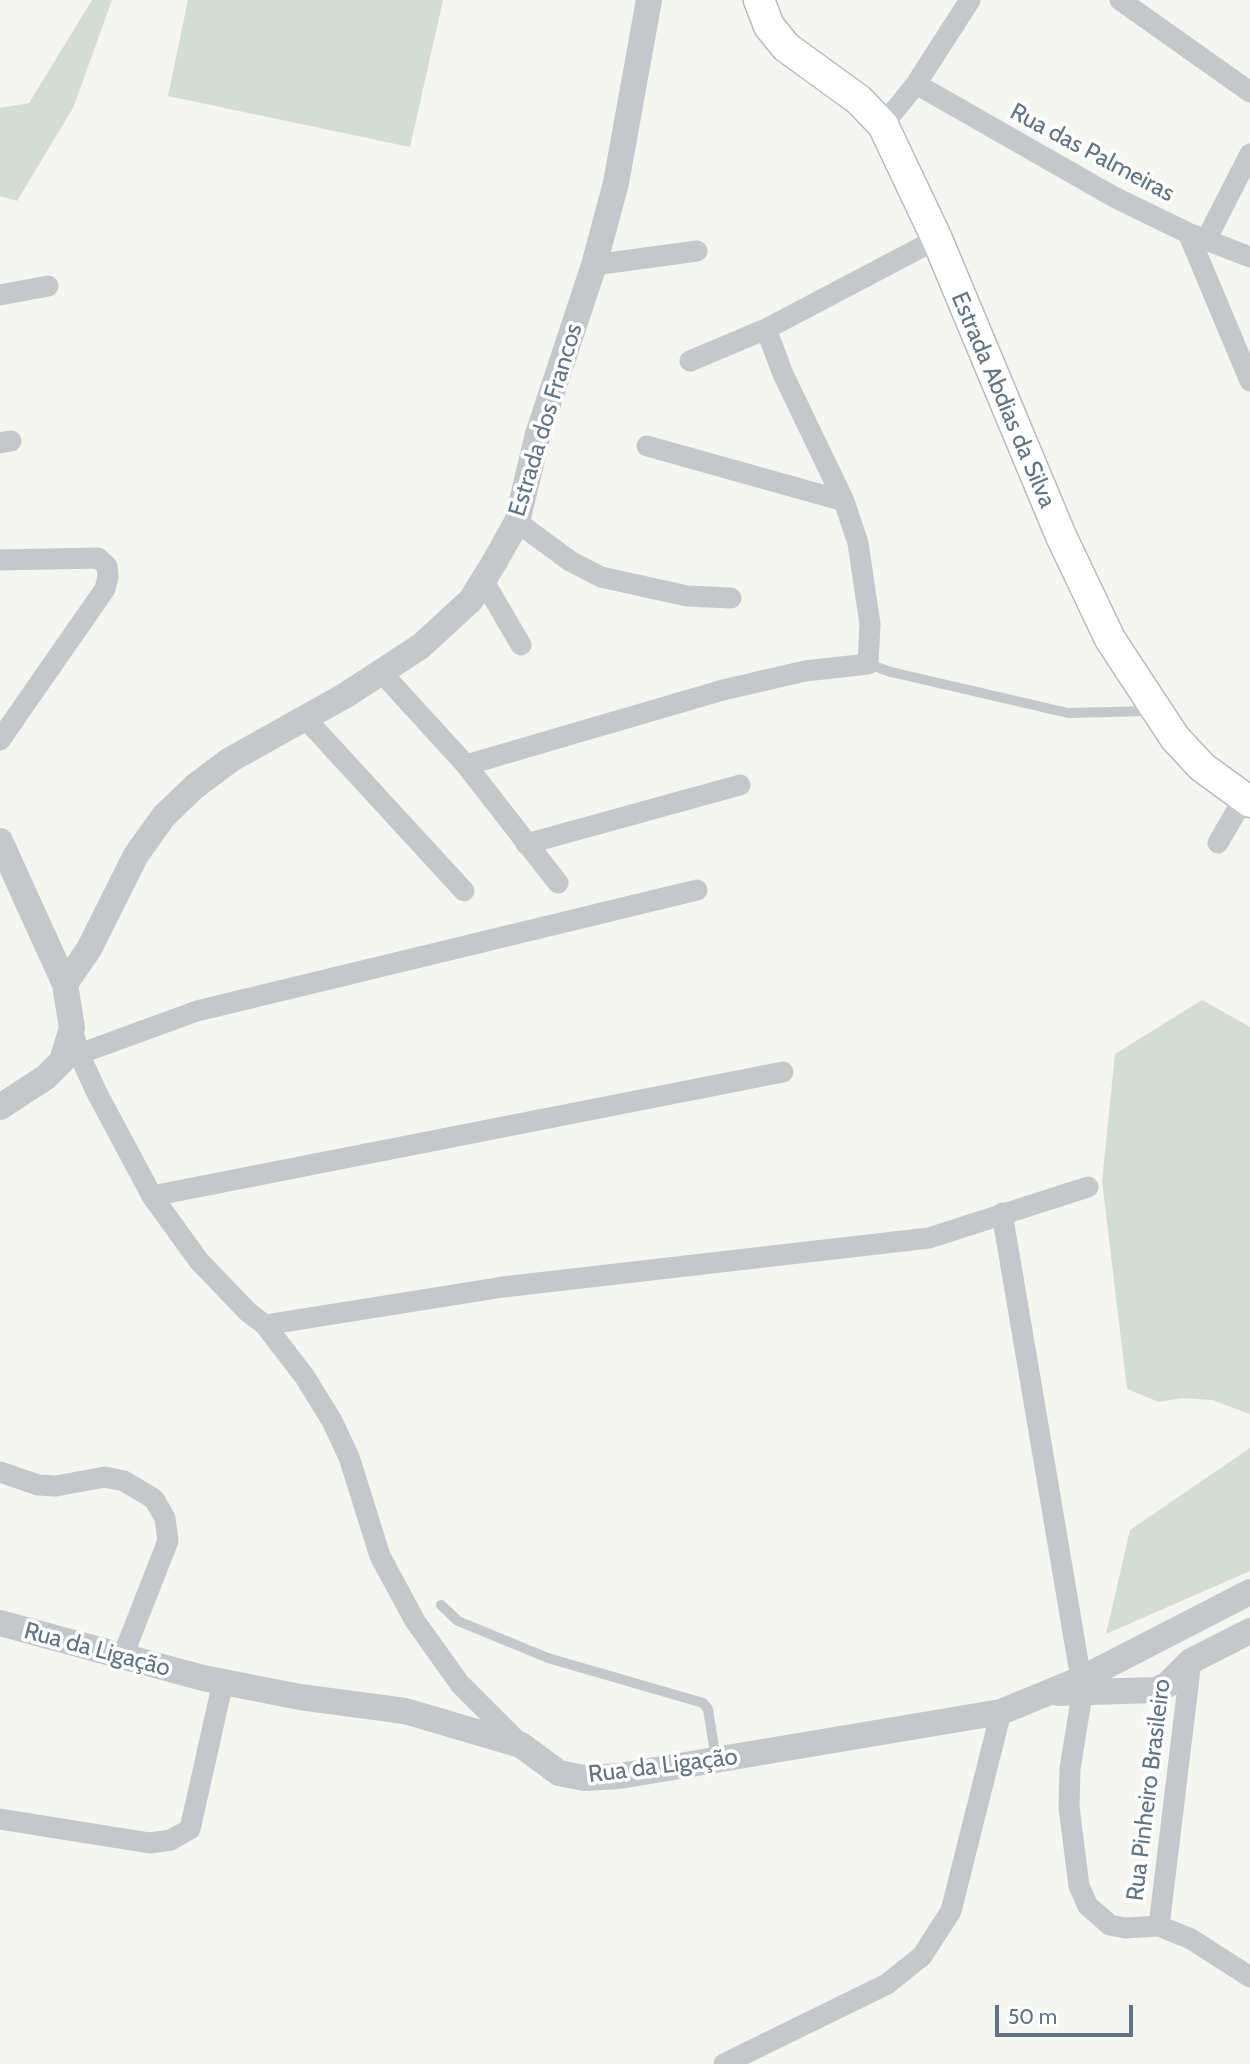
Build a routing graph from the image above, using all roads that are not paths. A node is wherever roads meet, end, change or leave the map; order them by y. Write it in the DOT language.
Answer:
graph roads {
  1 [pos="649,0"];
  2 [pos="759,0"];
  3 [pos="970,0"];
  4 [pos="1120,0"];
  5 [pos="916,85"];
  6 [pos="1250,92"];
  7 [pos="883,125"];
  8 [pos="1250,154"];
  9 [pos="1197,237"];
  10 [pos="937,239"];
  11 [pos="697,251"];
  12 [pos="1250,257"];
  13 [pos="594,265"];
  14 [pos="48,286"];
  15 [pos="0,295"];
  16 [pos="766,329"];
  17 [pos="690,361"];
  18 [pos="1250,381"];
  19 [pos="647,446"];
  20 [pos="844,501"];
  21 [pos="517,522"];
  22 [pos="0,560"];
  23 [pos="484,580"];
  24 [pos="731,598"];
  25 [pos="521,645"];
  26 [pos="869,664"];
  27 [pos="382,673"];
  28 [pos="1155,711"];
  29 [pos="305,718"];
  30 [pos="0,740"];
  31 [pos="466,765"];
  32 [pos="740,785"];
  33 [pos="1247,800"];
  34 [pos="0,841"];
  35 [pos="1219,843"];
  36 [pos="526,844"];
  37 [pos="558,883"];
  38 [pos="697,890"];
  39 [pos="464,891"];
  40 [pos="65,984"];
  41 [pos="72,1028"];
  42 [pos="79,1054"];
  43 [pos="783,1072"];
  44 [pos="0,1107"];
  45 [pos="1088,1188"];
  46 [pos="152,1195"];
  47 [pos="1002,1213"];
  48 [pos="265,1325"];
  49 [pos="0,1472"];
  50 [pos="1250,1592"];
  51 [pos="441,1605"];
  52 [pos="0,1623"];
  53 [pos="1250,1631"];
  54 [pos="122,1658"];
  55 [pos="1191,1661"];
  56 [pos="223,1682"];
  57 [pos="1082,1686"];
  58 [pos="1002,1713"];
  59 [pos="521,1745"];
  60 [pos="716,1760"];
  61 [pos="0,1819"];
  62 [pos="1159,1926"];
  63 [pos="1250,1977"];
  64 [pos="724,2064"];
  1 -- 13 [label="street, Estrada dos Francos"];
  2 -- 7 [label="main road, Estrada Abdias da Silva"];
  3 -- 5 [label="street"];
  4 -- 6 [label="street"];
  5 -- 7 [label="street"];
  5 -- 9 [label="street, Rua das Palmeiras"];
  7 -- 10 [label="main road, Estrada Abdias da Silva"];
  8 -- 9 [label="street"];
  9 -- 12 [label="street, Rua das Palmeiras"];
  9 -- 18 [label="street"];
  10 -- 16 [label="street"];
  10 -- 28 [label="main road, Estrada Abdias da Silva"];
  11 -- 13 [label="street"];
  13 -- 21 [label="street, Estrada dos Francos"];
  14 -- 15 [label="street"];
  16 -- 17 [label="street"];
  16 -- 20 [label="street"];
  19 -- 20 [label="street"];
  20 -- 26 [label="street"];
  21 -- 23 [label="street, Estrada dos Francos"];
  21 -- 24 [label="street"];
  22 -- 30 [label="street"];
  23 -- 25 [label="street"];
  23 -- 27 [label="street, Estrada dos Francos"];
  26 -- 28 [label="lane"];
  26 -- 31 [label="street"];
  27 -- 29 [label="street, Estrada dos Francos"];
  27 -- 31 [label="street"];
  28 -- 33 [label="main road, Estrada Abdias da Silva"];
  29 -- 39 [label="street"];
  29 -- 40 [label="street, Estrada dos Francos"];
  31 -- 36 [label="street"];
  32 -- 36 [label="street"];
  33 -- 35 [label="street"];
  34 -- 40 [label="street"];
  36 -- 37 [label="street"];
  38 -- 42 [label="street"];
  40 -- 41 [label="street"];
  41 -- 42 [label="street"];
  41 -- 44 [label="street"];
  42 -- 46 [label="street"];
  43 -- 46 [label="street"];
  45 -- 47 [label="street"];
  46 -- 48 [label="street"];
  47 -- 48 [label="street"];
  47 -- 57 [label="street"];
  48 -- 59 [label="street"];
  49 -- 54 [label="street"];
  50 -- 57 [label="street, Rua da Ligação"];
  51 -- 60 [label="lane"];
  52 -- 54 [label="street, Rua da Ligação"];
  53 -- 55 [label="street, Rua da Ligação"];
  54 -- 56 [label="street, Rua da Ligação"];
  55 -- 57 [label="street, Rua da Ligação"];
  55 -- 62 [label="street, Rua Pinheiro Brasileiro"];
  56 -- 59 [label="street, Rua da Ligação"];
  56 -- 61 [label="street"];
  57 -- 58 [label="street, Rua da Ligação"];
  57 -- 62 [label="street"];
  58 -- 60 [label="street, Rua da Ligação"];
  58 -- 64 [label="street"];
  59 -- 60 [label="street, Rua da Ligação"];
  62 -- 63 [label="street"];
}
